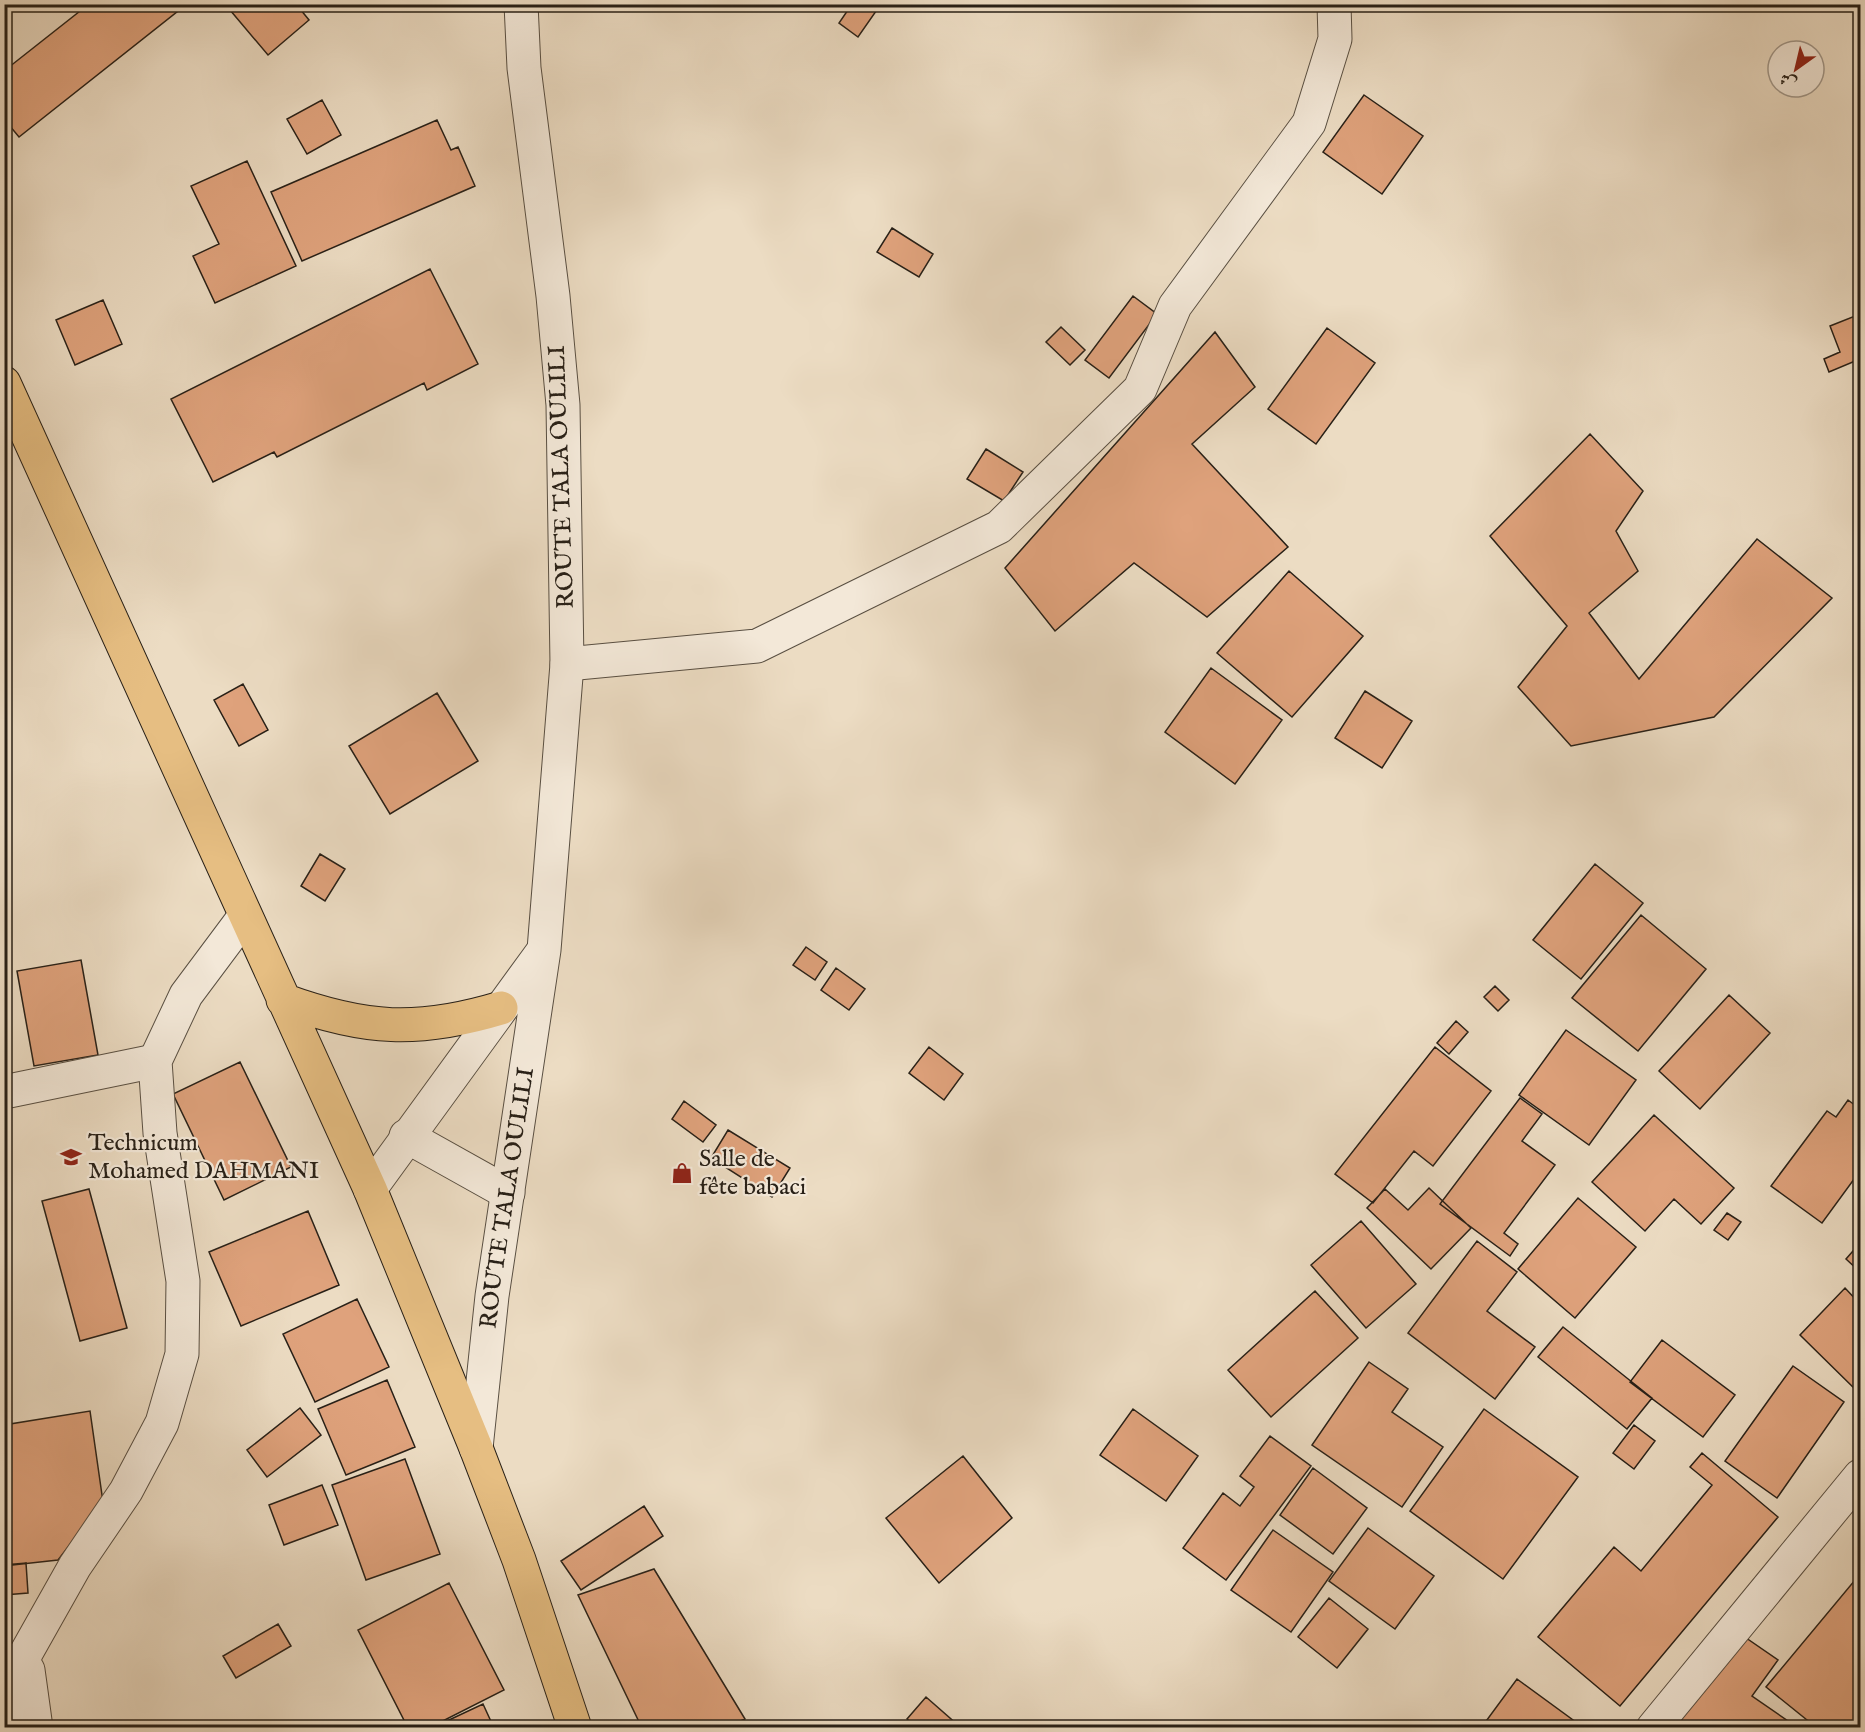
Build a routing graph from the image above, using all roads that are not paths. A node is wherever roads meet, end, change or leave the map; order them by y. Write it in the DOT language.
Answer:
graph roads {
  1 [pos="521,4"];
  2 [pos="1335,4"];
  3 [pos="4,383"];
  4 [pos="567,664"];
  5 [pos="244,916"];
  6 [pos="544,950"];
  7 [pos="284,1000"];
  8 [pos="501,1008"];
  9 [pos="155,1061"];
  10 [pos="4,1092"];
  11 [pos="406,1136"];
  12 [pos="370,1189"];
  13 [pos="508,1193"];
  14 [pos="476,1448"];
  15 [pos="1860,1476"];
  16 [pos="26,1653"];
  17 [pos="6,1728"];
  18 [pos="36,1728"];
  19 [pos="575,1728"];
  20 [pos="1653,1728"];
  1 -- 4 [label="street, ROUTE TALA OULILI"];
  2 -- 4 [label="street"];
  3 -- 5 [label="main road"];
  4 -- 6 [label="street, ROUTE TALA OULILI"];
  5 -- 7 [label="main road"];
  5 -- 9 [label="street"];
  6 -- 8 [label="street"];
  6 -- 13 [label="street, ROUTE TALA OULILI"];
  7 -- 8 [label="main road"];
  7 -- 12 [label="main road"];
  8 -- 11 [label="street"];
  9 -- 10 [label="street"];
  9 -- 16 [label="street"];
  11 -- 12 [label="street"];
  11 -- 13 [label="street"];
  12 -- 14 [label="main road"];
  13 -- 14 [label="street, ROUTE TALA OULILI"];
  14 -- 19 [label="main road"];
  15 -- 20 [label="street"];
  16 -- 17 [label="street"];
  16 -- 18 [label="street"];
}
